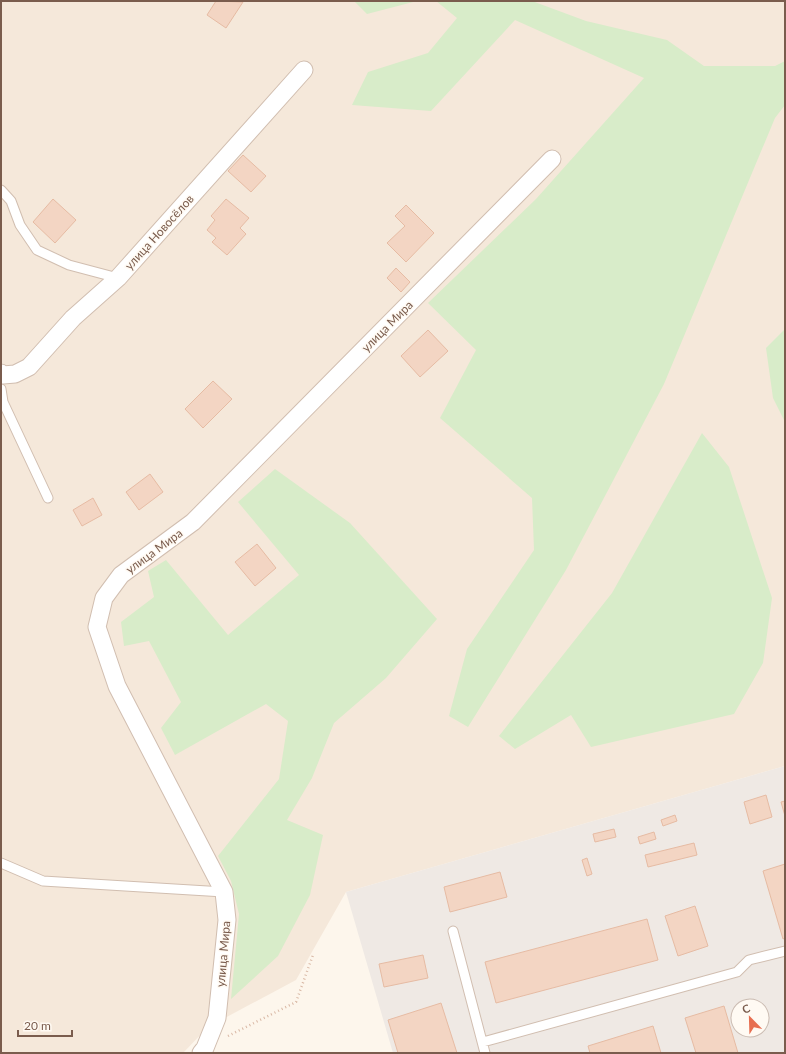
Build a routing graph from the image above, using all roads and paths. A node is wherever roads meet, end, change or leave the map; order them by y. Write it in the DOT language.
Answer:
graph roads {
  1 [pos="304,70"];
  2 [pos="552,159"];
  3 [pos="1,190"];
  4 [pos="118,278"];
  5 [pos="2,380"];
  6 [pos="48,498"];
  7 [pos="1,863"];
  8 [pos="224,892"];
  9 [pos="453,931"];
  10 [pos="785,951"];
  11 [pos="313,955"];
  12 [pos="483,1042"];
  13 [pos="203,1051"];
  14 [pos="485,1053"];
  1 -- 4 [label="street, улица Новосёлов"];
  2 -- 8 [label="street, улица Мира"];
  3 -- 4 [label="lane"];
  4 -- 5 [label="street, улица Новосёлов"];
  5 -- 6 [label="lane"];
  7 -- 8 [label="lane"];
  8 -- 13 [label="street, улица Мира"];
  9 -- 12 [label="lane"];
  10 -- 12 [label="lane"];
  11 -- 13 [label="path"];
  12 -- 14 [label="lane"];
}
